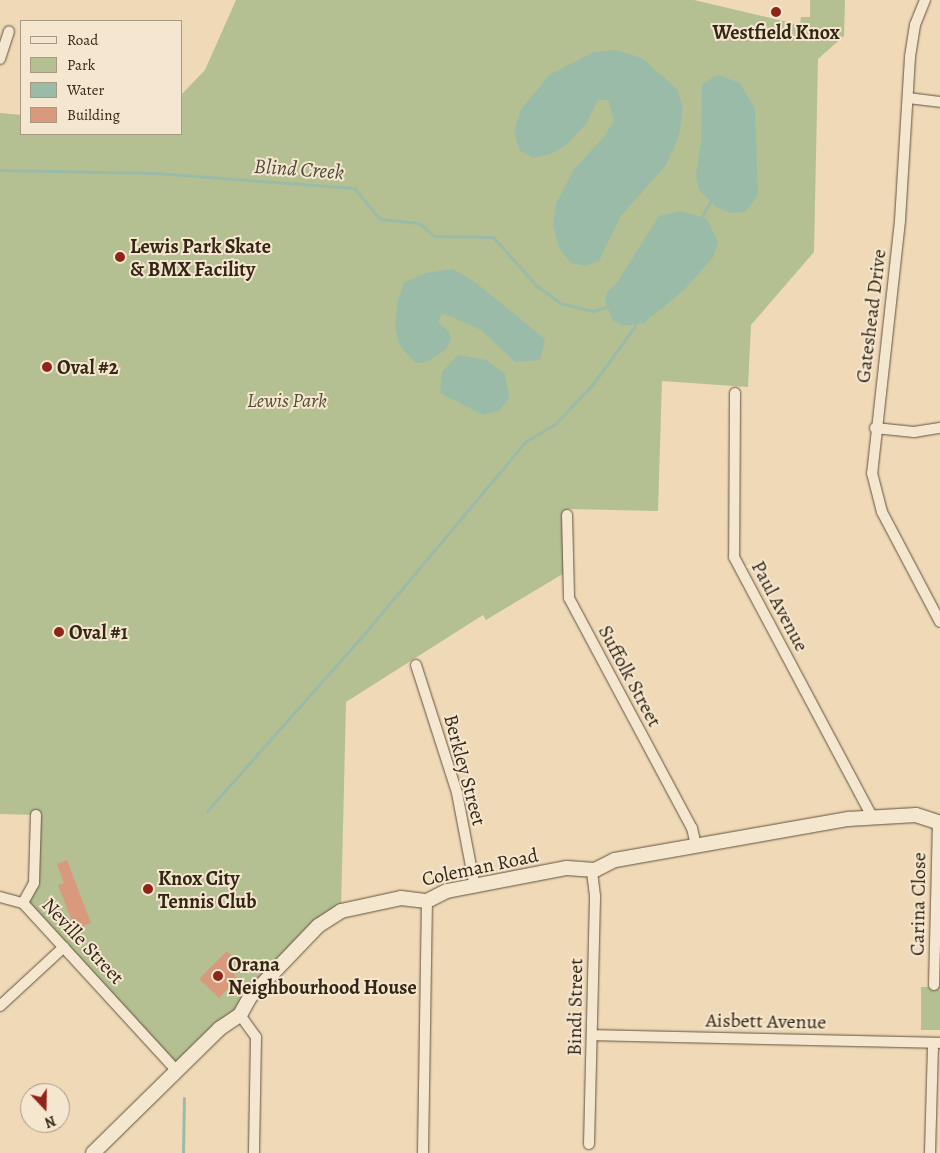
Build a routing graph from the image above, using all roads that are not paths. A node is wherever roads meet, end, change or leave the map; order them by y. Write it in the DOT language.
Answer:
graph roads {
  1 [pos="925,0"];
  2 [pos="9,31"];
  3 [pos="0,59"];
  4 [pos="908,98"];
  5 [pos="940,102"];
  6 [pos="735,393"];
  7 [pos="875,428"];
  8 [pos="940,428"];
  9 [pos="567,515"];
  10 [pos="940,622"];
  11 [pos="416,665"];
  12 [pos="36,815"];
  13 [pos="872,816"];
  14 [pos="939,823"];
  15 [pos="696,846"];
  16 [pos="592,871"];
  17 [pos="474,887"];
  18 [pos="0,897"];
  19 [pos="427,901"];
  20 [pos="23,903"];
  21 [pos="64,947"];
  22 [pos="934,985"];
  23 [pos="0,1006"];
  24 [pos="240,1015"];
  25 [pos="592,1035"];
  26 [pos="936,1043"];
  27 [pos="178,1071"];
  28 [pos="589,1144"];
  29 [pos="93,1153"];
  30 [pos="254,1153"];
  31 [pos="423,1153"];
  32 [pos="930,1153"];
  1 -- 4 [label="street, Gateshead Drive"];
  2 -- 3 [label="street"];
  4 -- 5 [label="street"];
  4 -- 7 [label="street, Gateshead Drive"];
  6 -- 13 [label="street, Paul Avenue"];
  7 -- 8 [label="street"];
  7 -- 10 [label="street, Gateshead Drive"];
  9 -- 15 [label="street, Suffolk Street"];
  11 -- 17 [label="street, Berkley Street"];
  12 -- 20 [label="street, Neville Street"];
  13 -- 14 [label="street"];
  13 -- 15 [label="street"];
  14 -- 22 [label="street, Carina Close"];
  15 -- 16 [label="street"];
  16 -- 17 [label="street, Coleman Road"];
  16 -- 25 [label="street, Bindi Street"];
  17 -- 19 [label="street, Coleman Road"];
  18 -- 20 [label="street"];
  19 -- 24 [label="street, Coleman Road"];
  19 -- 31 [label="street"];
  20 -- 21 [label="street, Neville Street"];
  21 -- 23 [label="street"];
  21 -- 27 [label="street, Neville Street"];
  24 -- 27 [label="street, Coleman Road"];
  24 -- 30 [label="street"];
  25 -- 26 [label="street, Aisbett Avenue"];
  25 -- 28 [label="street, Bindi Street"];
  26 -- 32 [label="street"];
  27 -- 29 [label="street, Coleman Road"];
}
